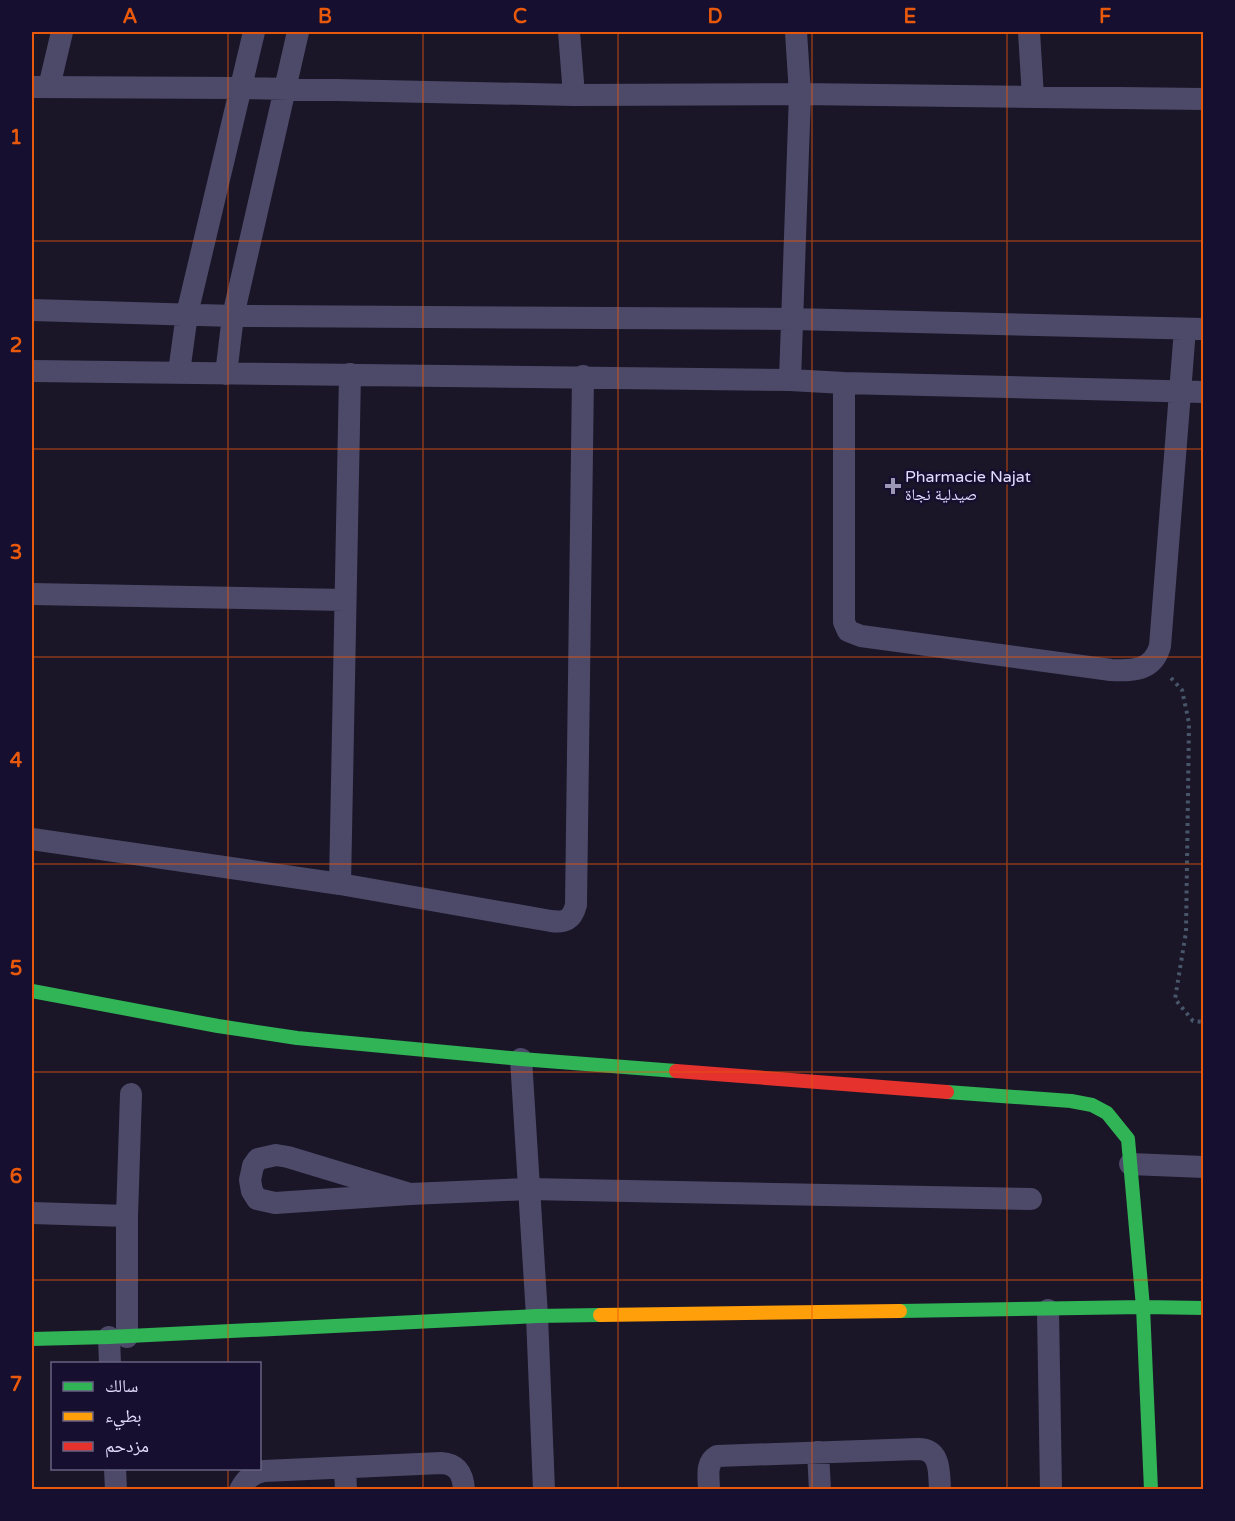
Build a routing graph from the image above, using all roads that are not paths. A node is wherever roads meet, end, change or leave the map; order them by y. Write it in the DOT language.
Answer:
graph roads {
  1 [pos="62,32"];
  2 [pos="254,32"];
  3 [pos="298,32"];
  4 [pos="569,32"];
  5 [pos="796,32"];
  6 [pos="1029,32"];
  7 [pos="40,87"];
  8 [pos="241,88"];
  9 [pos="284,90"];
  10 [pos="800,94"];
  11 [pos="574,95"];
  12 [pos="1033,97"];
  13 [pos="1203,99"];
  14 [pos="32,310"];
  15 [pos="187,314"];
  16 [pos="233,316"];
  17 [pos="793,319"];
  18 [pos="1194,329"];
  19 [pos="32,371"];
  20 [pos="179,372"];
  21 [pos="226,374"];
  22 [pos="351,374"];
  23 [pos="583,376"];
  24 [pos="790,380"];
  25 [pos="844,383"];
  26 [pos="1179,392"];
  27 [pos="1203,392"];
  28 [pos="32,594"];
  29 [pos="345,600"];
  30 [pos="32,839"];
  31 [pos="340,884"];
  32 [pos="32,991"];
  33 [pos="521,1059"];
  34 [pos="131,1094"];
  35 [pos="1130,1164"];
  36 [pos="1203,1167"];
  37 [pos="529,1189"];
  38 [pos="410,1194"];
  39 [pos="1030,1199"];
  40 [pos="32,1213"];
  41 [pos="128,1216"];
  42 [pos="1143,1307"];
  43 [pos="1203,1308"];
  44 [pos="1048,1310"];
  45 [pos="537,1316"];
  46 [pos="118,1337"];
  47 [pos="32,1340"];
  48 [pos="111,1362"];
  49 [pos="818,1452"];
  50 [pos="115,1470"];
  51 [pos="345,1479"];
  52 [pos="116,1490"];
  53 [pos="240,1490"];
  54 [pos="464,1490"];
  55 [pos="544,1490"];
  56 [pos="709,1490"];
  57 [pos="820,1490"];
  58 [pos="940,1490"];
  59 [pos="1051,1490"];
  60 [pos="1150,1490"];
  1 -- 7 [label="street"];
  2 -- 8 [label="street"];
  3 -- 9 [label="street"];
  4 -- 11 [label="street"];
  5 -- 10 [label="street"];
  6 -- 12 [label="street"];
  7 -- 8 [label="street"];
  8 -- 9 [label="street"];
  8 -- 15 [label="street"];
  9 -- 11 [label="street"];
  9 -- 16 [label="street"];
  10 -- 11 [label="street"];
  10 -- 12 [label="street"];
  10 -- 17 [label="street"];
  12 -- 13 [label="street"];
  14 -- 15 [label="street"];
  15 -- 16 [label="street"];
  15 -- 20 [label="street"];
  16 -- 17 [label="street"];
  16 -- 21 [label="street"];
  17 -- 18 [label="street"];
  17 -- 24 [label="street"];
  18 -- 26 [label="street"];
  19 -- 20 [label="street"];
  20 -- 21 [label="street"];
  21 -- 22 [label="street"];
  22 -- 23 [label="street"];
  22 -- 29 [label="street"];
  23 -- 24 [label="street"];
  23 -- 31 [label="street"];
  24 -- 25 [label="street"];
  25 -- 26 [label="street"];
  25 -- 26 [label="street"];
  26 -- 27 [label="street"];
  28 -- 29 [label="street"];
  29 -- 31 [label="street"];
  30 -- 31 [label="street"];
  32 -- 33 [label="street"];
  33 -- 35 [label="street"];
  33 -- 37 [label="street"];
  34 -- 41 [label="street"];
  35 -- 36 [label="street"];
  35 -- 42 [label="street"];
  37 -- 38 [label="street"];
  37 -- 39 [label="street"];
  37 -- 45 [label="street"];
  38 -- 38 [label="street"];
  40 -- 41 [label="street"];
  41 -- 46 [label="street"];
  42 -- 43 [label="street"];
  42 -- 44 [label="street"];
  42 -- 60 [label="street"];
  44 -- 45 [label="street"];
  44 -- 59 [label="street"];
  45 -- 46 [label="street"];
  45 -- 55 [label="street"];
  46 -- 47 [label="street"];
  46 -- 48 [label="street"];
  49 -- 56 [label="street"];
  49 -- 57 [label="street"];
  49 -- 58 [label="street"];
  50 -- 52 [label="street"];
  51 -- 53 [label="street"];
  51 -- 54 [label="street"];
}
